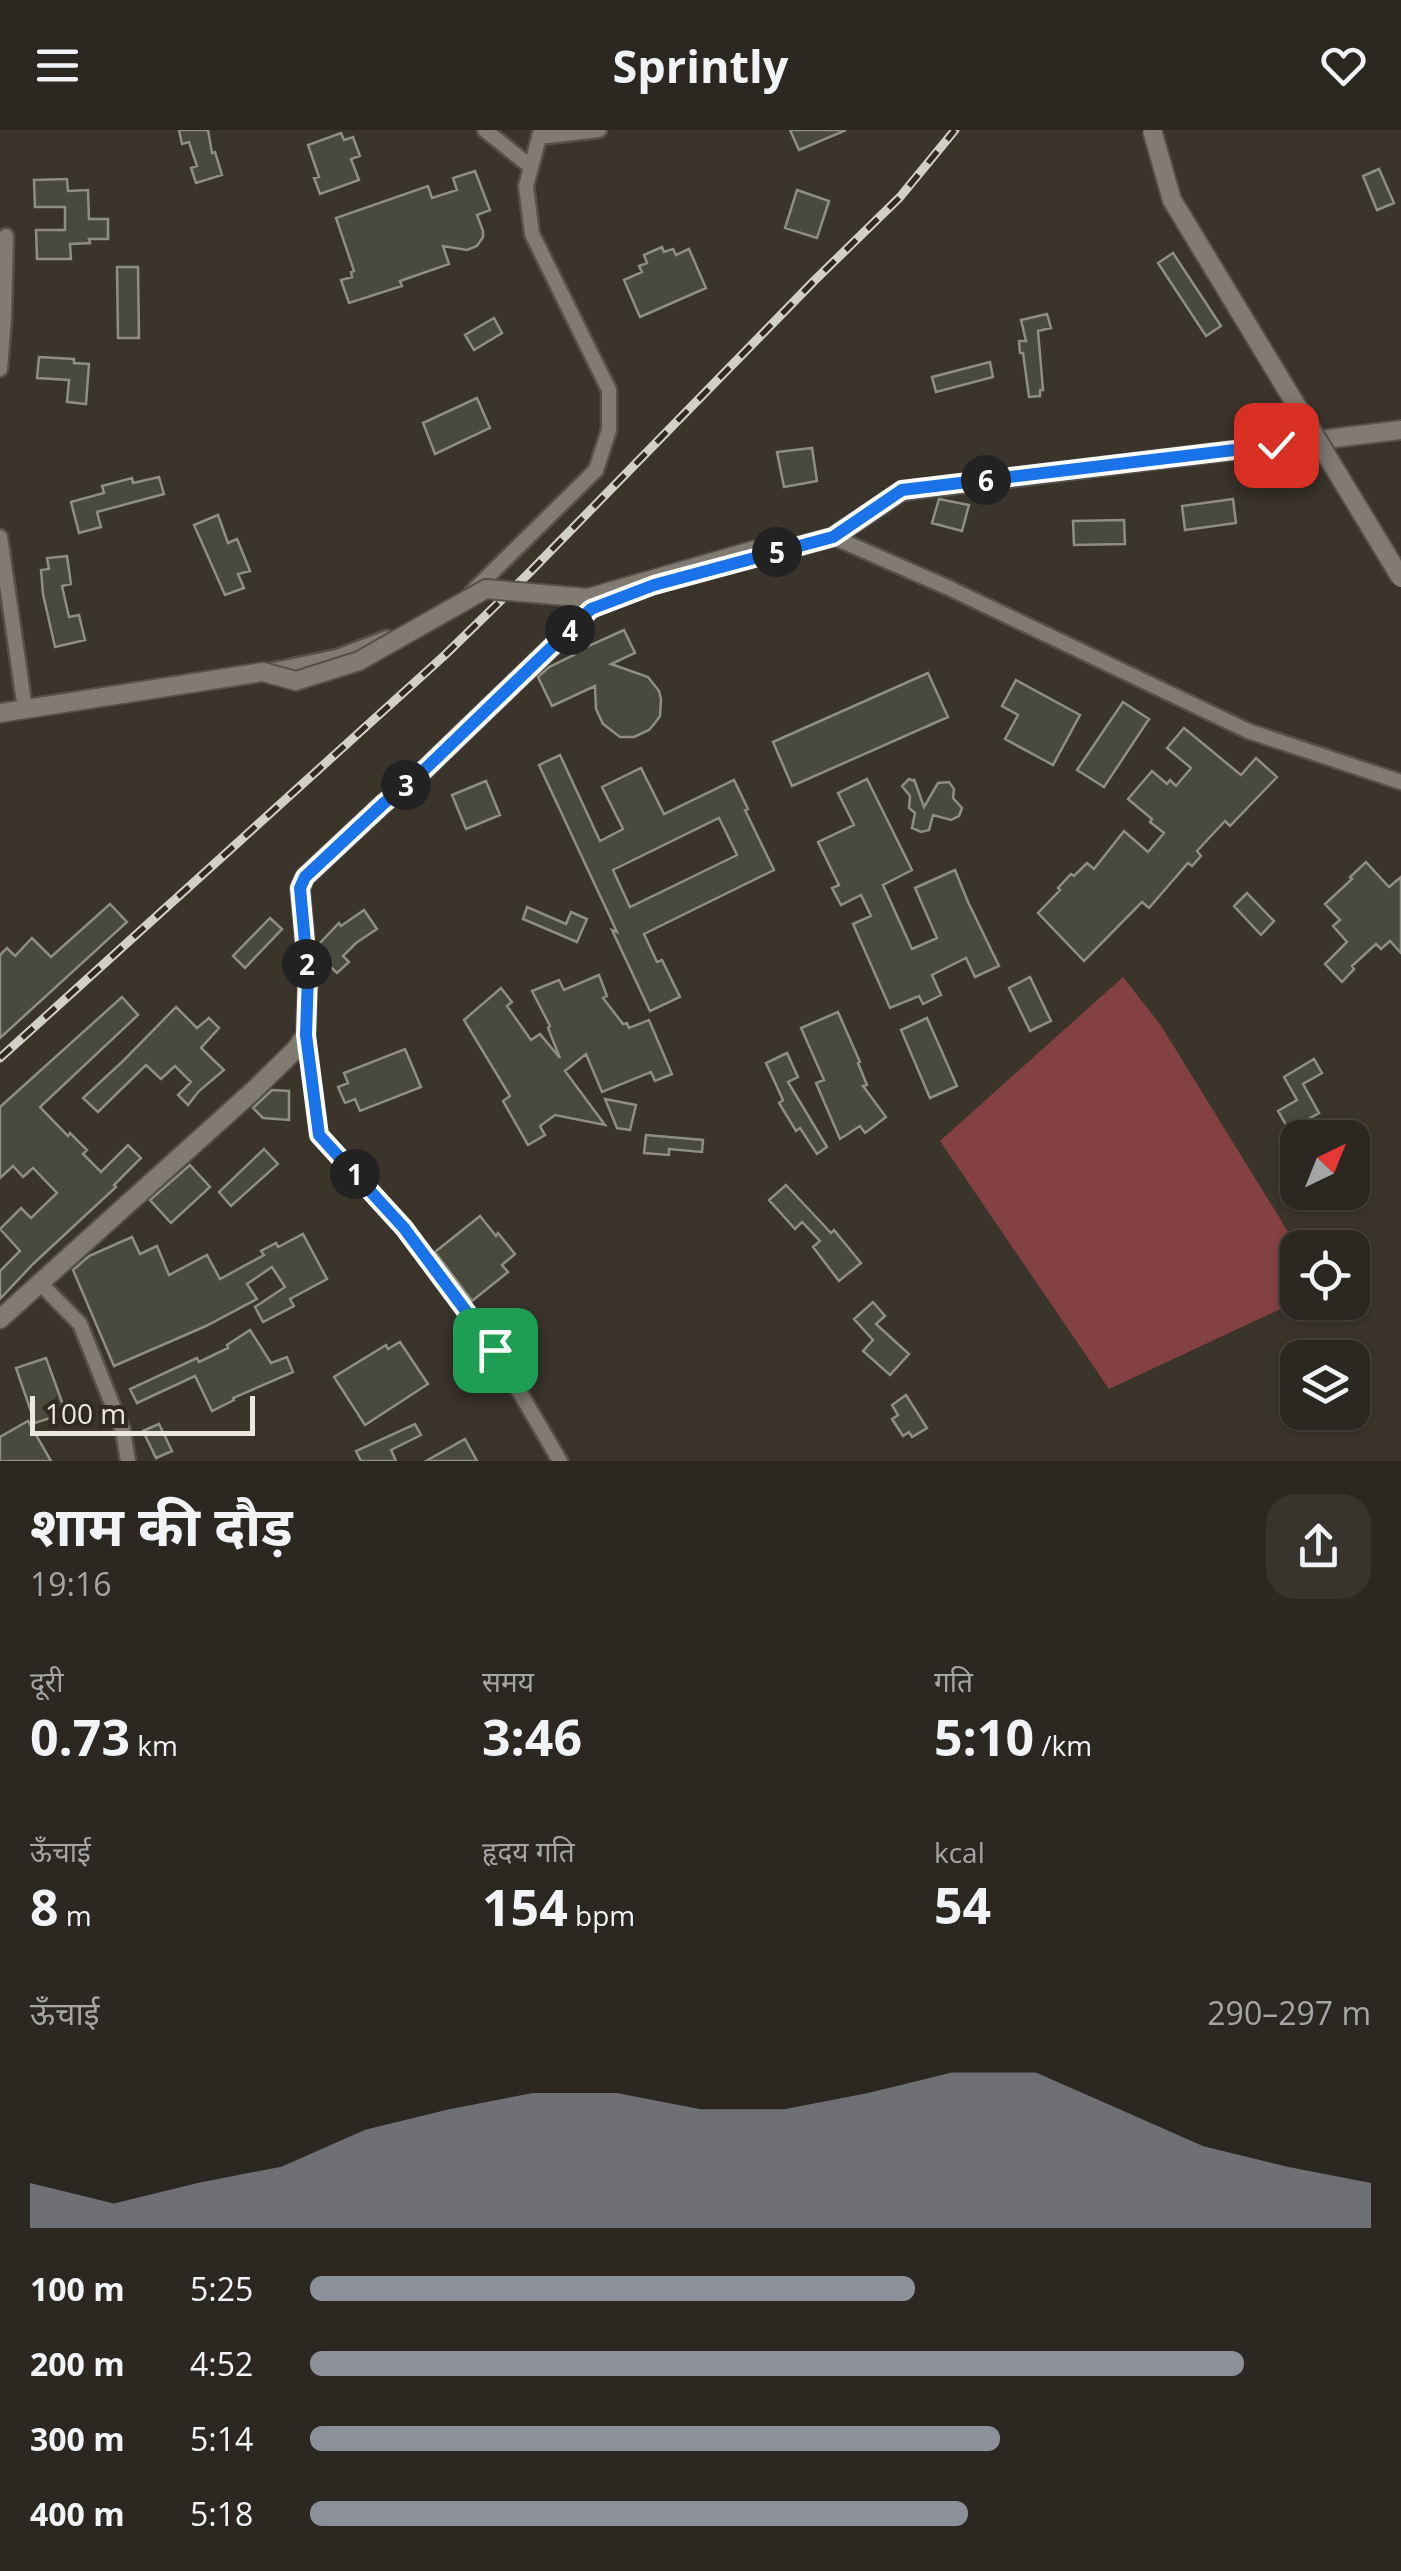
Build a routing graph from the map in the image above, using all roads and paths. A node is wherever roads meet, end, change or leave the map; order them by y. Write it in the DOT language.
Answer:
graph roads {
  1 [pos="486,130"];
  2 [pos="599,130"];
  3 [pos="1152,130"];
  4 [pos="540,134"];
  5 [pos="531,167"];
  6 [pos="6,236"];
  7 [pos="2,318"];
  8 [pos="0,369"];
  9 [pos="1401,430"];
  10 [pos="0,536"];
  11 [pos="833,537"];
  12 [pos="800,546"];
  13 [pos="1401,578"];
  14 [pos="591,609"];
  15 [pos="263,672"];
  16 [pos="24,709"];
  17 [pos="0,713"];
  18 [pos="1401,782"];
  19 [pos="306,1035"];
  20 [pos="40,1283"];
  21 [pos="0,1319"];
  22 [pos="128,1461"];
  23 [pos="560,1461"];
  1 -- 5 [label="street"];
  2 -- 4 [label="street"];
  3 -- 13 [label="street, bridge"];
  4 -- 5 [label="street"];
  5 -- 15 [label="street"];
  6 -- 7 [label="street"];
  7 -- 8 [label="street"];
  9 -- 11 [label="street"];
  10 -- 16 [label="street"];
  11 -- 12 [label="street"];
  11 -- 18 [label="street"];
  12 -- 14 [label="street"];
  12 -- 15 [label="street, bridge"];
  14 -- 19 [label="street"];
  15 -- 16 [label="street"];
  16 -- 17 [label="street"];
  19 -- 20 [label="street"];
  19 -- 23 [label="street"];
  20 -- 21 [label="street"];
  20 -- 22 [label="street"];
}
